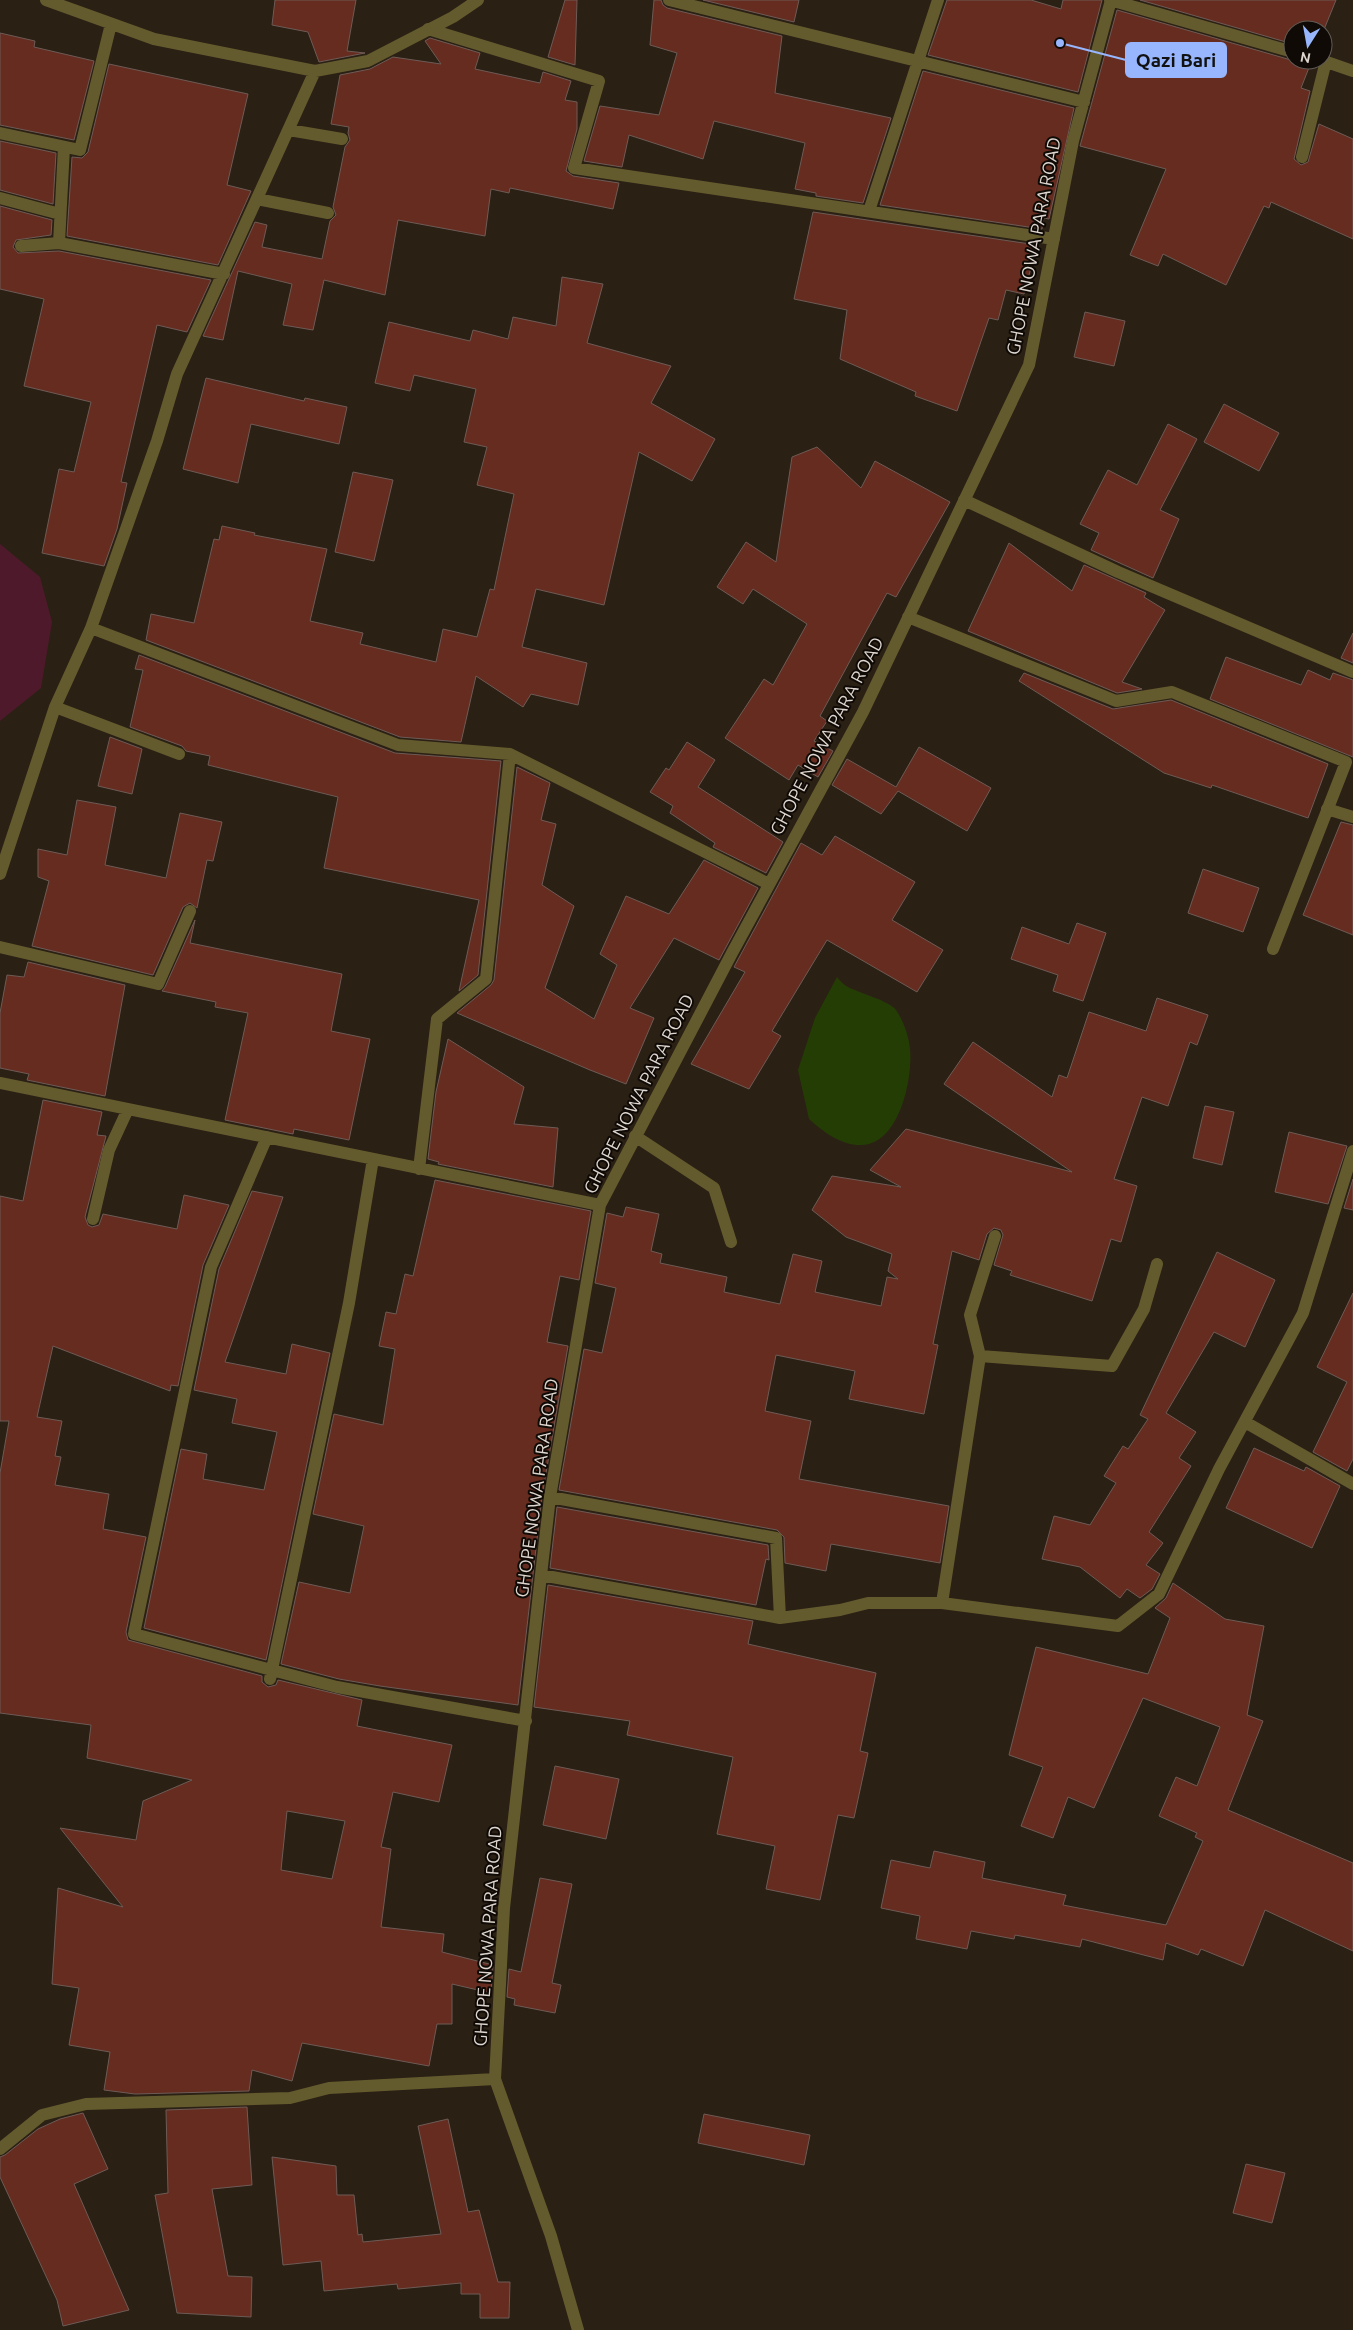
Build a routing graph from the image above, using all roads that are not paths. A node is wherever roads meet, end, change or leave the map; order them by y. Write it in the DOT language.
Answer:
graph roads {
  1 [pos="46,0"];
  2 [pos="478,0"];
  3 [pos="669,0"];
  4 [pos="938,0"];
  5 [pos="1111,0"];
  6 [pos="111,24"];
  7 [pos="428,29"];
  8 [pos="1283,49"];
  9 [pos="918,62"];
  10 [pos="1333,64"];
  11 [pos="1322,70"];
  12 [pos="1353,71"];
  13 [pos="315,72"];
  14 [pos="1084,102"];
  15 [pos="289,130"];
  16 [pos="0,133"];
  17 [pos="342,139"];
  18 [pos="64,147"];
  19 [pos="1302,157"];
  20 [pos="0,198"];
  21 [pos="257,198"];
  22 [pos="869,211"];
  23 [pos="328,213"];
  24 [pos="60,214"];
  25 [pos="1054,239"];
  26 [pos="59,243"];
  27 [pos="21,246"];
  28 [pos="224,274"];
  29 [pos="964,500"];
  30 [pos="908,617"];
  31 [pos="90,628"];
  32 [pos="1353,672"];
  33 [pos="55,707"];
  34 [pos="179,754"];
  35 [pos="510,754"];
  36 [pos="1327,809"];
  37 [pos="1353,817"];
  38 [pos="0,874"];
  39 [pos="769,884"];
  40 [pos="190,911"];
  41 [pos="0,947"];
  42 [pos="1273,949"];
  43 [pos="0,1083"];
  44 [pos="128,1109"];
  45 [pos="635,1136"];
  46 [pos="267,1137"];
  47 [pos="1353,1151"];
  48 [pos="373,1159"];
  49 [pos="419,1169"];
  50 [pos="600,1205"];
  51 [pos="93,1219"];
  52 [pos="994,1236"];
  53 [pos="731,1242"];
  54 [pos="1157,1264"];
  55 [pos="980,1356"];
  56 [pos="1245,1422"];
  57 [pos="1353,1484"];
  58 [pos="550,1497"];
  59 [pos="541,1575"];
  60 [pos="942,1603"];
  61 [pos="780,1618"];
  62 [pos="270,1679"];
  63 [pos="526,1721"];
  64 [pos="495,2079"];
  65 [pos="0,2149"];
  66 [pos="578,2330"];
  1 -- 6 [label="street"];
  2 -- 7 [label="street"];
  3 -- 9 [label="street"];
  4 -- 9 [label="street"];
  5 -- 8 [label="street"];
  5 -- 14 [label="street, GHOPE NOWA PARA ROAD"];
  6 -- 13 [label="street"];
  6 -- 18 [label="street"];
  7 -- 13 [label="street"];
  7 -- 22 [label="street"];
  9 -- 14 [label="street"];
  9 -- 22 [label="street"];
  10 -- 12 [label="street"];
  11 -- 19 [label="street"];
  13 -- 15 [label="street"];
  14 -- 25 [label="street, GHOPE NOWA PARA ROAD"];
  15 -- 17 [label="street"];
  15 -- 21 [label="street"];
  16 -- 18 [label="street"];
  18 -- 24 [label="street"];
  20 -- 24 [label="street"];
  21 -- 23 [label="street"];
  21 -- 28 [label="street"];
  22 -- 25 [label="street"];
  24 -- 26 [label="street"];
  25 -- 29 [label="street, GHOPE NOWA PARA ROAD"];
  26 -- 27 [label="street"];
  26 -- 28 [label="street"];
  28 -- 31 [label="street"];
  29 -- 30 [label="street, GHOPE NOWA PARA ROAD"];
  29 -- 32 [label="street"];
  30 -- 36 [label="street"];
  30 -- 39 [label="street, GHOPE NOWA PARA ROAD"];
  31 -- 33 [label="street"];
  31 -- 35 [label="street"];
  33 -- 34 [label="street"];
  33 -- 38 [label="street"];
  35 -- 39 [label="street"];
  35 -- 49 [label="street"];
  36 -- 37 [label="street"];
  36 -- 42 [label="street"];
  39 -- 45 [label="street, GHOPE NOWA PARA ROAD"];
  40 -- 41 [label="street"];
  43 -- 44 [label="street"];
  44 -- 46 [label="street"];
  44 -- 51 [label="street"];
  45 -- 50 [label="street, GHOPE NOWA PARA ROAD"];
  45 -- 53 [label="street"];
  46 -- 48 [label="street"];
  46 -- 63 [label="street"];
  47 -- 56 [label="street"];
  48 -- 49 [label="street"];
  48 -- 62 [label="street"];
  49 -- 50 [label="street"];
  50 -- 58 [label="street, GHOPE NOWA PARA ROAD"];
  52 -- 55 [label="street"];
  54 -- 55 [label="street"];
  55 -- 60 [label="street"];
  56 -- 57 [label="street"];
  56 -- 60 [label="street"];
  58 -- 59 [label="street, GHOPE NOWA PARA ROAD"];
  58 -- 61 [label="street"];
  59 -- 61 [label="street"];
  59 -- 63 [label="street, GHOPE NOWA PARA ROAD"];
  60 -- 61 [label="street"];
  63 -- 64 [label="street, GHOPE NOWA PARA ROAD"];
  64 -- 65 [label="street"];
  64 -- 66 [label="street, GHOPE NOWA PARA ROAD"];
}
